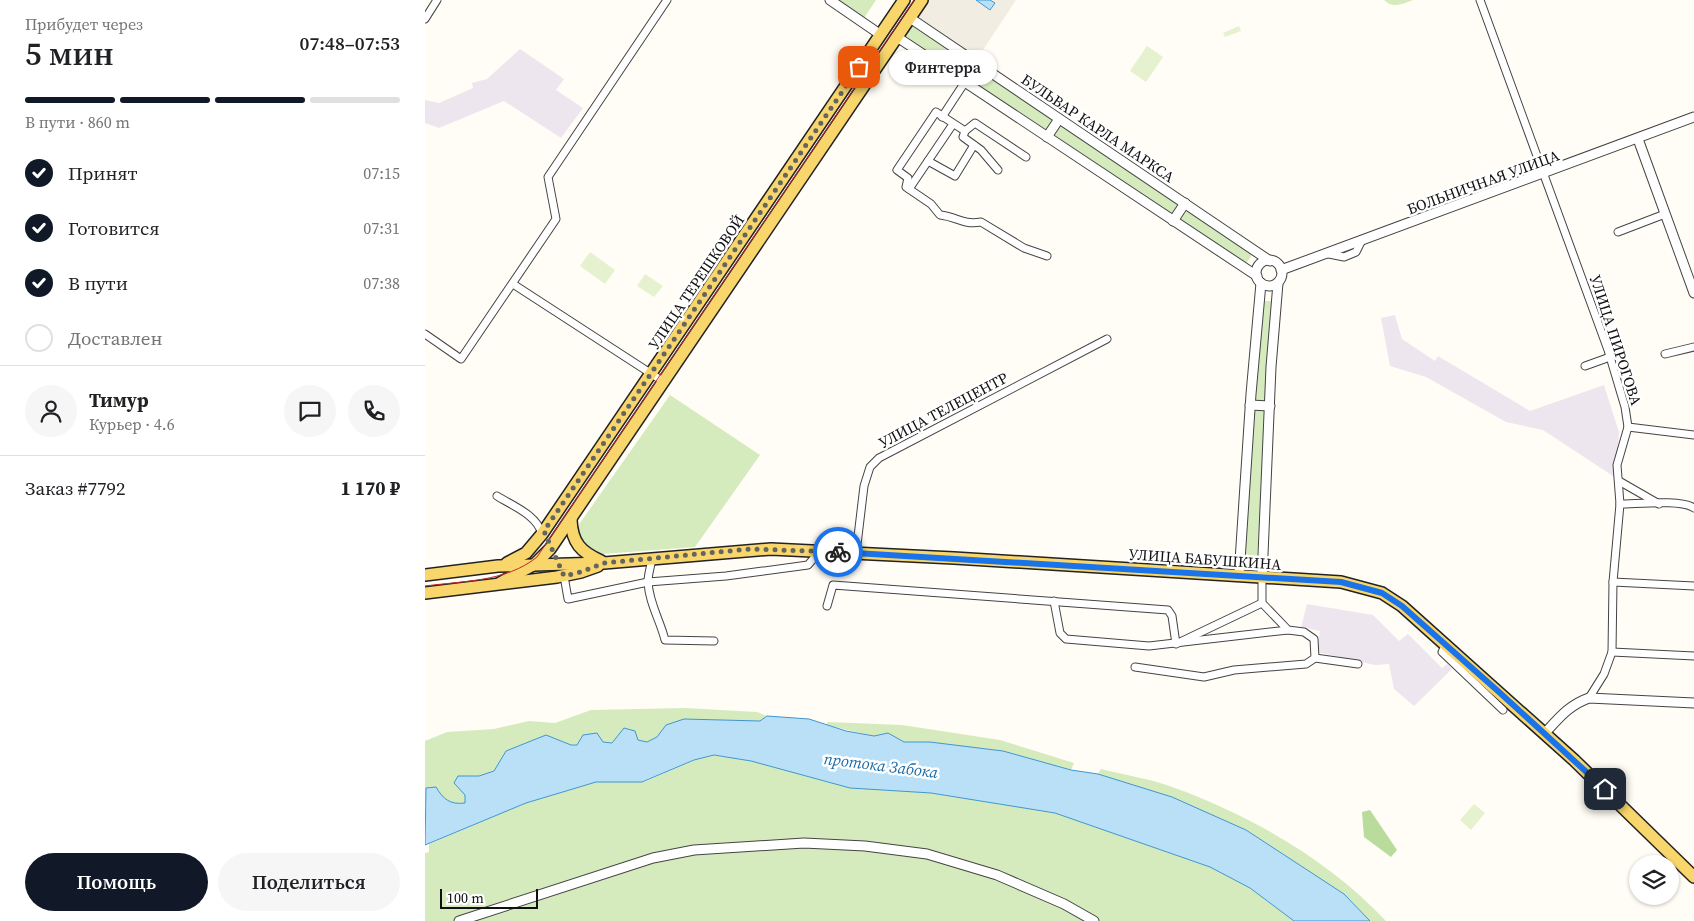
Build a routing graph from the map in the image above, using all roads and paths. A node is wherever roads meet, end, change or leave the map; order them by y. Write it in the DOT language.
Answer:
graph roads {
  1 [pos="437,0"];
  2 [pos="667,0"];
  3 [pos="830,0"];
  4 [pos="903,0"];
  5 [pos="922,0"];
  6 [pos="1480,0"];
  7 [pos="910,18"];
  8 [pos="425,19"];
  9 [pos="881,34"];
  10 [pos="897,37"];
  11 [pos="965,82"];
  12 [pos="942,117"];
  13 [pos="1694,117"];
  14 [pos="1059,119"];
  15 [pos="953,124"];
  16 [pos="965,131"];
  17 [pos="1047,137"];
  18 [pos="1638,139"];
  19 [pos="974,145"];
  20 [pos="1025,157"];
  21 [pos="928,161"];
  22 [pos="998,170"];
  23 [pos="1543,174"];
  24 [pos="911,180"];
  25 [pos="1185,204"];
  26 [pos="1665,214"];
  27 [pos="1173,221"];
  28 [pos="1618,232"];
  29 [pos="1047,256"];
  30 [pos="1270,261"];
  31 [pos="1281,270"];
  32 [pos="1259,280"];
  33 [pos="1277,283"];
  34 [pos="513,284"];
  35 [pos="1694,293"];
  36 [pos="425,334"];
  37 [pos="1107,339"];
  38 [pos="1694,347"];
  39 [pos="1665,354"];
  40 [pos="1610,357"];
  41 [pos="1585,366"];
  42 [pos="651,375"];
  43 [pos="664,382"];
  44 [pos="1250,405"];
  45 [pos="1270,406"];
  46 [pos="1628,428"];
  47 [pos="1694,435"];
  48 [pos="1619,481"];
  49 [pos="497,496"];
  50 [pos="1620,504"];
  51 [pos="1659,504"];
  52 [pos="1694,508"];
  53 [pos="571,520"];
  54 [pos="543,533"];
  55 [pos="550,549"];
  56 [pos="819,552"];
  57 [pos="856,553"];
  58 [pos="652,558"];
  59 [pos="558,563"];
  60 [pos="604,563"];
  61 [pos="535,564"];
  62 [pos="498,566"];
  63 [pos="425,575"];
  64 [pos="564,576"];
  65 [pos="1239,576"];
  66 [pos="1262,578"];
  67 [pos="648,582"];
  68 [pos="1613,582"];
  69 [pos="500,583"];
  70 [pos="1694,586"];
  71 [pos="425,593"];
  72 [pos="1053,601"];
  73 [pos="1262,603"];
  74 [pos="827,606"];
  75 [pos="1288,630"];
  76 [pos="714,641"];
  77 [pos="1176,644"];
  78 [pos="1446,644"];
  79 [pos="1611,652"];
  80 [pos="1694,656"];
  81 [pos="1315,658"];
  82 [pos="1358,664"];
  83 [pos="1135,667"];
  84 [pos="1589,698"];
  85 [pos="1694,703"];
  86 [pos="1503,710"];
  87 [pos="1545,733"];
  88 [pos="1694,877"];
  89 [pos="459,921"];
  90 [pos="1094,921"];
  1 -- 8 [label="street"];
  2 -- 34 [label="street"];
  3 -- 9 [label="street"];
  4 -- 9 [label="main road, УЛИЦА ТЕРЕШКОВОЙ"];
  5 -- 7 [label="main road, УЛИЦА ТЕРЕШКОВОЙ"];
  6 -- 23 [label="street, УЛИЦА ПИРОГОВА"];
  7 -- 10 [label="main road, УЛИЦА ТЕРЕШКОВОЙ"];
  7 -- 14 [label="street, БУЛЬВАР КАРЛА МАРКСА"];
  9 -- 42 [label="main road, УЛИЦА ТЕРЕШКОВОЙ"];
  10 -- 11 [label="street"];
  10 -- 43 [label="main road, УЛИЦА ТЕРЕШКОВОЙ"];
  11 -- 12 [label="street"];
  11 -- 17 [label="street"];
  12 -- 15 [label="street"];
  12 -- 24 [label="street"];
  13 -- 18 [label="street, БОЛЬНИЧНАЯ УЛИЦА"];
  14 -- 17 [label="street"];
  14 -- 25 [label="street, БУЛЬВАР КАРЛА МАРКСА"];
  15 -- 16 [label="street"];
  15 -- 21 [label="street"];
  16 -- 19 [label="street"];
  16 -- 20 [label="street"];
  17 -- 27 [label="street"];
  18 -- 23 [label="street, БОЛЬНИЧНАЯ УЛИЦА"];
  18 -- 26 [label="street"];
  19 -- 21 [label="street"];
  19 -- 22 [label="street"];
  21 -- 24 [label="street"];
  23 -- 31 [label="street, БОЛЬНИЧНАЯ УЛИЦА"];
  23 -- 40 [label="street, УЛИЦА ПИРОГОВА"];
  24 -- 29 [label="street"];
  25 -- 27 [label="street"];
  25 -- 30 [label="street, БУЛЬВАР КАРЛА МАРКСА"];
  26 -- 28 [label="street"];
  26 -- 35 [label="street"];
  27 -- 32 [label="street"];
  30 -- 31 [label="street"];
  30 -- 32 [label="street"];
  31 -- 33 [label="street"];
  32 -- 33 [label="street"];
  32 -- 44 [label="street"];
  33 -- 45 [label="street"];
  34 -- 36 [label="street"];
  34 -- 42 [label="street"];
  37 -- 57 [label="street, УЛИЦА ТЕЛЕЦЕНТР"];
  38 -- 39 [label="street"];
  40 -- 41 [label="street"];
  40 -- 46 [label="street, УЛИЦА ПИРОГОВА"];
  42 -- 43 [label="street"];
  42 -- 54 [label="main road, УЛИЦА ТЕРЕШКОВОЙ"];
  43 -- 53 [label="main road, УЛИЦА ТЕРЕШКОВОЙ"];
  44 -- 45 [label="street"];
  44 -- 65 [label="street"];
  45 -- 66 [label="street"];
  46 -- 47 [label="street"];
  46 -- 48 [label="street, УЛИЦА ПИРОГОВА"];
  48 -- 50 [label="street, УЛИЦА ПИРОГОВА"];
  48 -- 51 [label="street"];
  49 -- 54 [label="street"];
  50 -- 51 [label="street"];
  50 -- 68 [label="street, УЛИЦА ПИРОГОВА"];
  51 -- 52 [label="street"];
  53 -- 55 [label="main road, УЛИЦА ТЕРЕШКОВОЙ"];
  53 -- 60 [label="main road"];
  54 -- 55 [label="main road"];
  54 -- 62 [label="main road, УЛИЦА ТЕРЕШКОВОЙ"];
  55 -- 59 [label="main road"];
  55 -- 61 [label="main road, УЛИЦА ТЕРЕШКОВОЙ"];
  56 -- 57 [label="main road, УЛИЦА БАБУШКИНА"];
  56 -- 58 [label="main road, УЛИЦА БАБУШКИНА"];
  56 -- 67 [label="street"];
  57 -- 65 [label="main road, УЛИЦА БАБУШКИНА"];
  58 -- 60 [label="main road, УЛИЦА БАБУШКИНА"];
  58 -- 67 [label="street"];
  59 -- 60 [label="main road, УЛИЦА БАБУШКИНА"];
  59 -- 61 [label="main road, УЛИЦА БАБУШКИНА"];
  59 -- 64 [label="main road"];
  60 -- 64 [label="main road, УЛИЦА БАБУШКИНА"];
  61 -- 62 [label="main road, УЛИЦА БАБУШКИНА"];
  61 -- 69 [label="main road"];
  62 -- 63 [label="main road, УЛИЦА БАБУШКИНА"];
  64 -- 67 [label="street"];
  64 -- 69 [label="main road, УЛИЦА БАБУШКИНА"];
  65 -- 66 [label="main road, УЛИЦА БАБУШКИНА"];
  66 -- 73 [label="street"];
  66 -- 78 [label="main road, УЛИЦА БАБУШКИНА"];
  67 -- 76 [label="street"];
  68 -- 70 [label="street"];
  68 -- 79 [label="street, УЛИЦА ПИРОГОВА"];
  69 -- 71 [label="main road, УЛИЦА БАБУШКИНА"];
  72 -- 74 [label="street"];
  72 -- 77 [label="street"];
  72 -- 77 [label="street"];
  73 -- 75 [label="street"];
  73 -- 77 [label="street"];
  75 -- 77 [label="street"];
  75 -- 81 [label="street"];
  78 -- 86 [label="street"];
  78 -- 87 [label="main road, УЛИЦА БАБУШКИНА"];
  79 -- 80 [label="street"];
  79 -- 84 [label="street, УЛИЦА ПИРОГОВА"];
  81 -- 82 [label="street"];
  81 -- 83 [label="street"];
  84 -- 85 [label="street"];
  84 -- 87 [label="street"];
  87 -- 88 [label="main road, УЛИЦА БАБУШКИНА"];
  89 -- 90 [label="street"];
}
